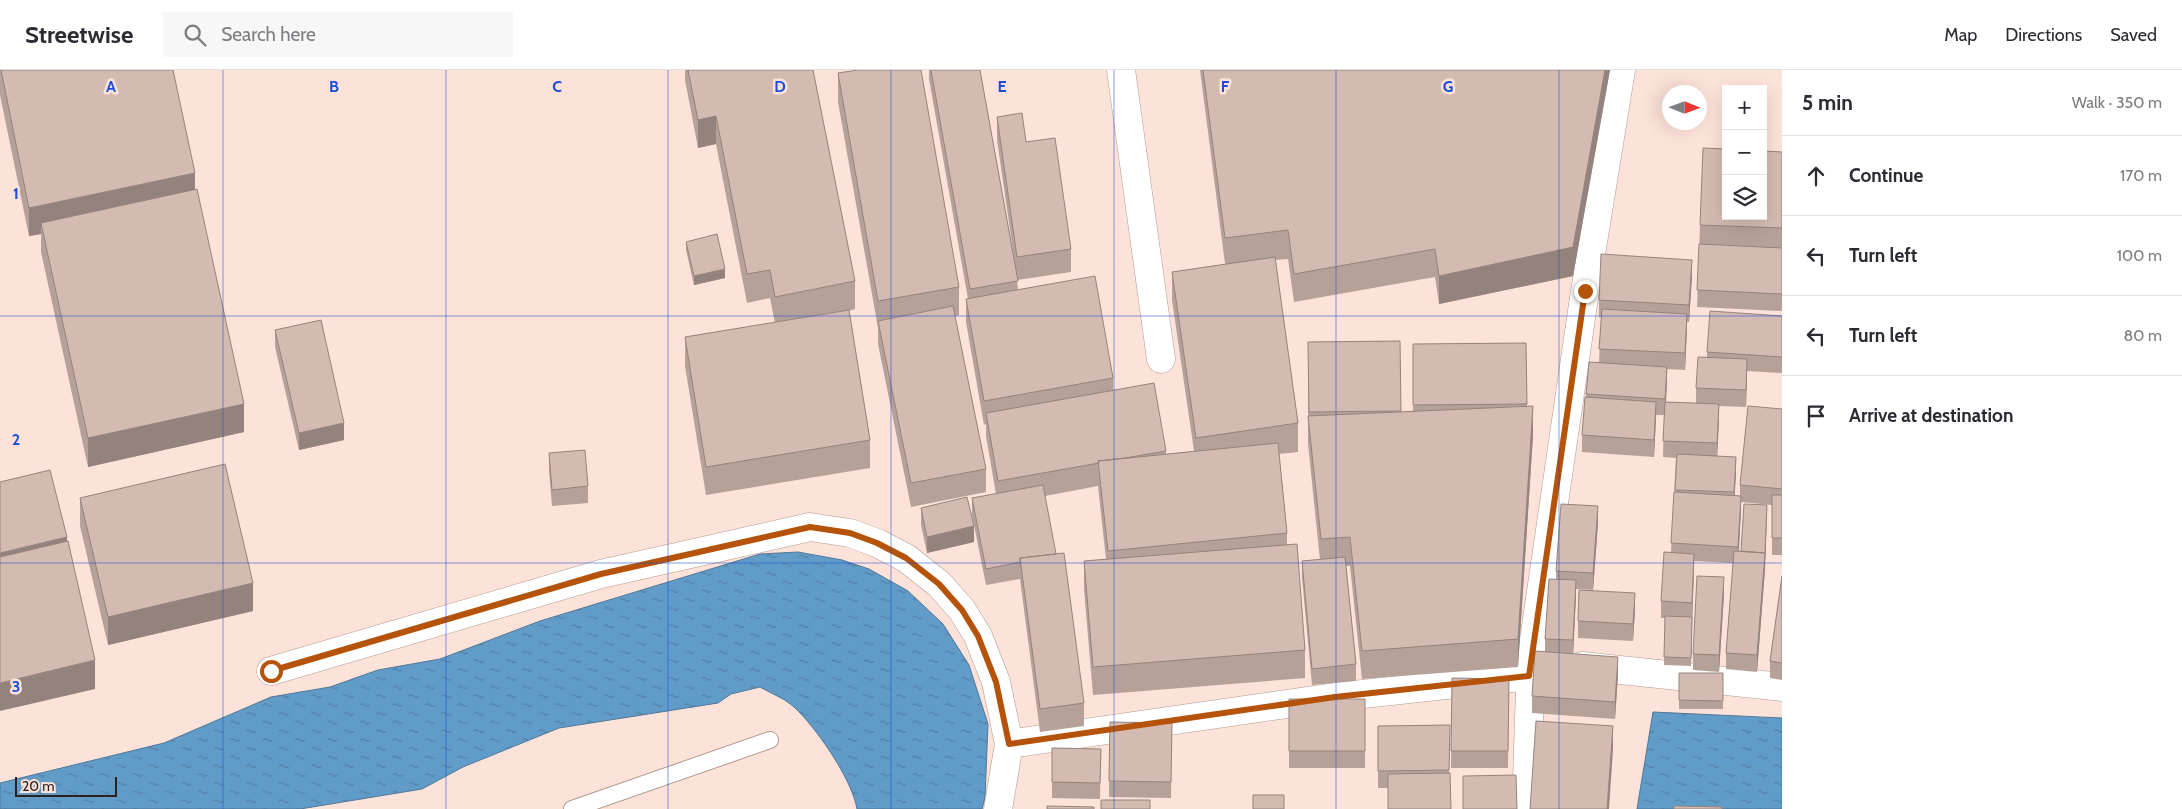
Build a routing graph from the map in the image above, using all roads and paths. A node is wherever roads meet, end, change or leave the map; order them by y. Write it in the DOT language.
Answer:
graph roads {
  1 [pos="1121,70"];
  2 [pos="1621,70"];
  3 [pos="1161,359"];
  4 [pos="1530,668"];
  5 [pos="271,671"];
  6 [pos="1782,686"];
  7 [pos="770,740"];
  8 [pos="1009,744"];
  9 [pos="572,809"];
  10 [pos="998,809"];
  11 [pos="1526,809"];
  1 -- 3 [label="street"];
  2 -- 4 [label="street"];
  4 -- 6 [label="street"];
  4 -- 8 [label="street"];
  4 -- 11 [label="street"];
  5 -- 8 [label="street"];
  7 -- 9 [label="lane"];
  8 -- 10 [label="street"];
}
